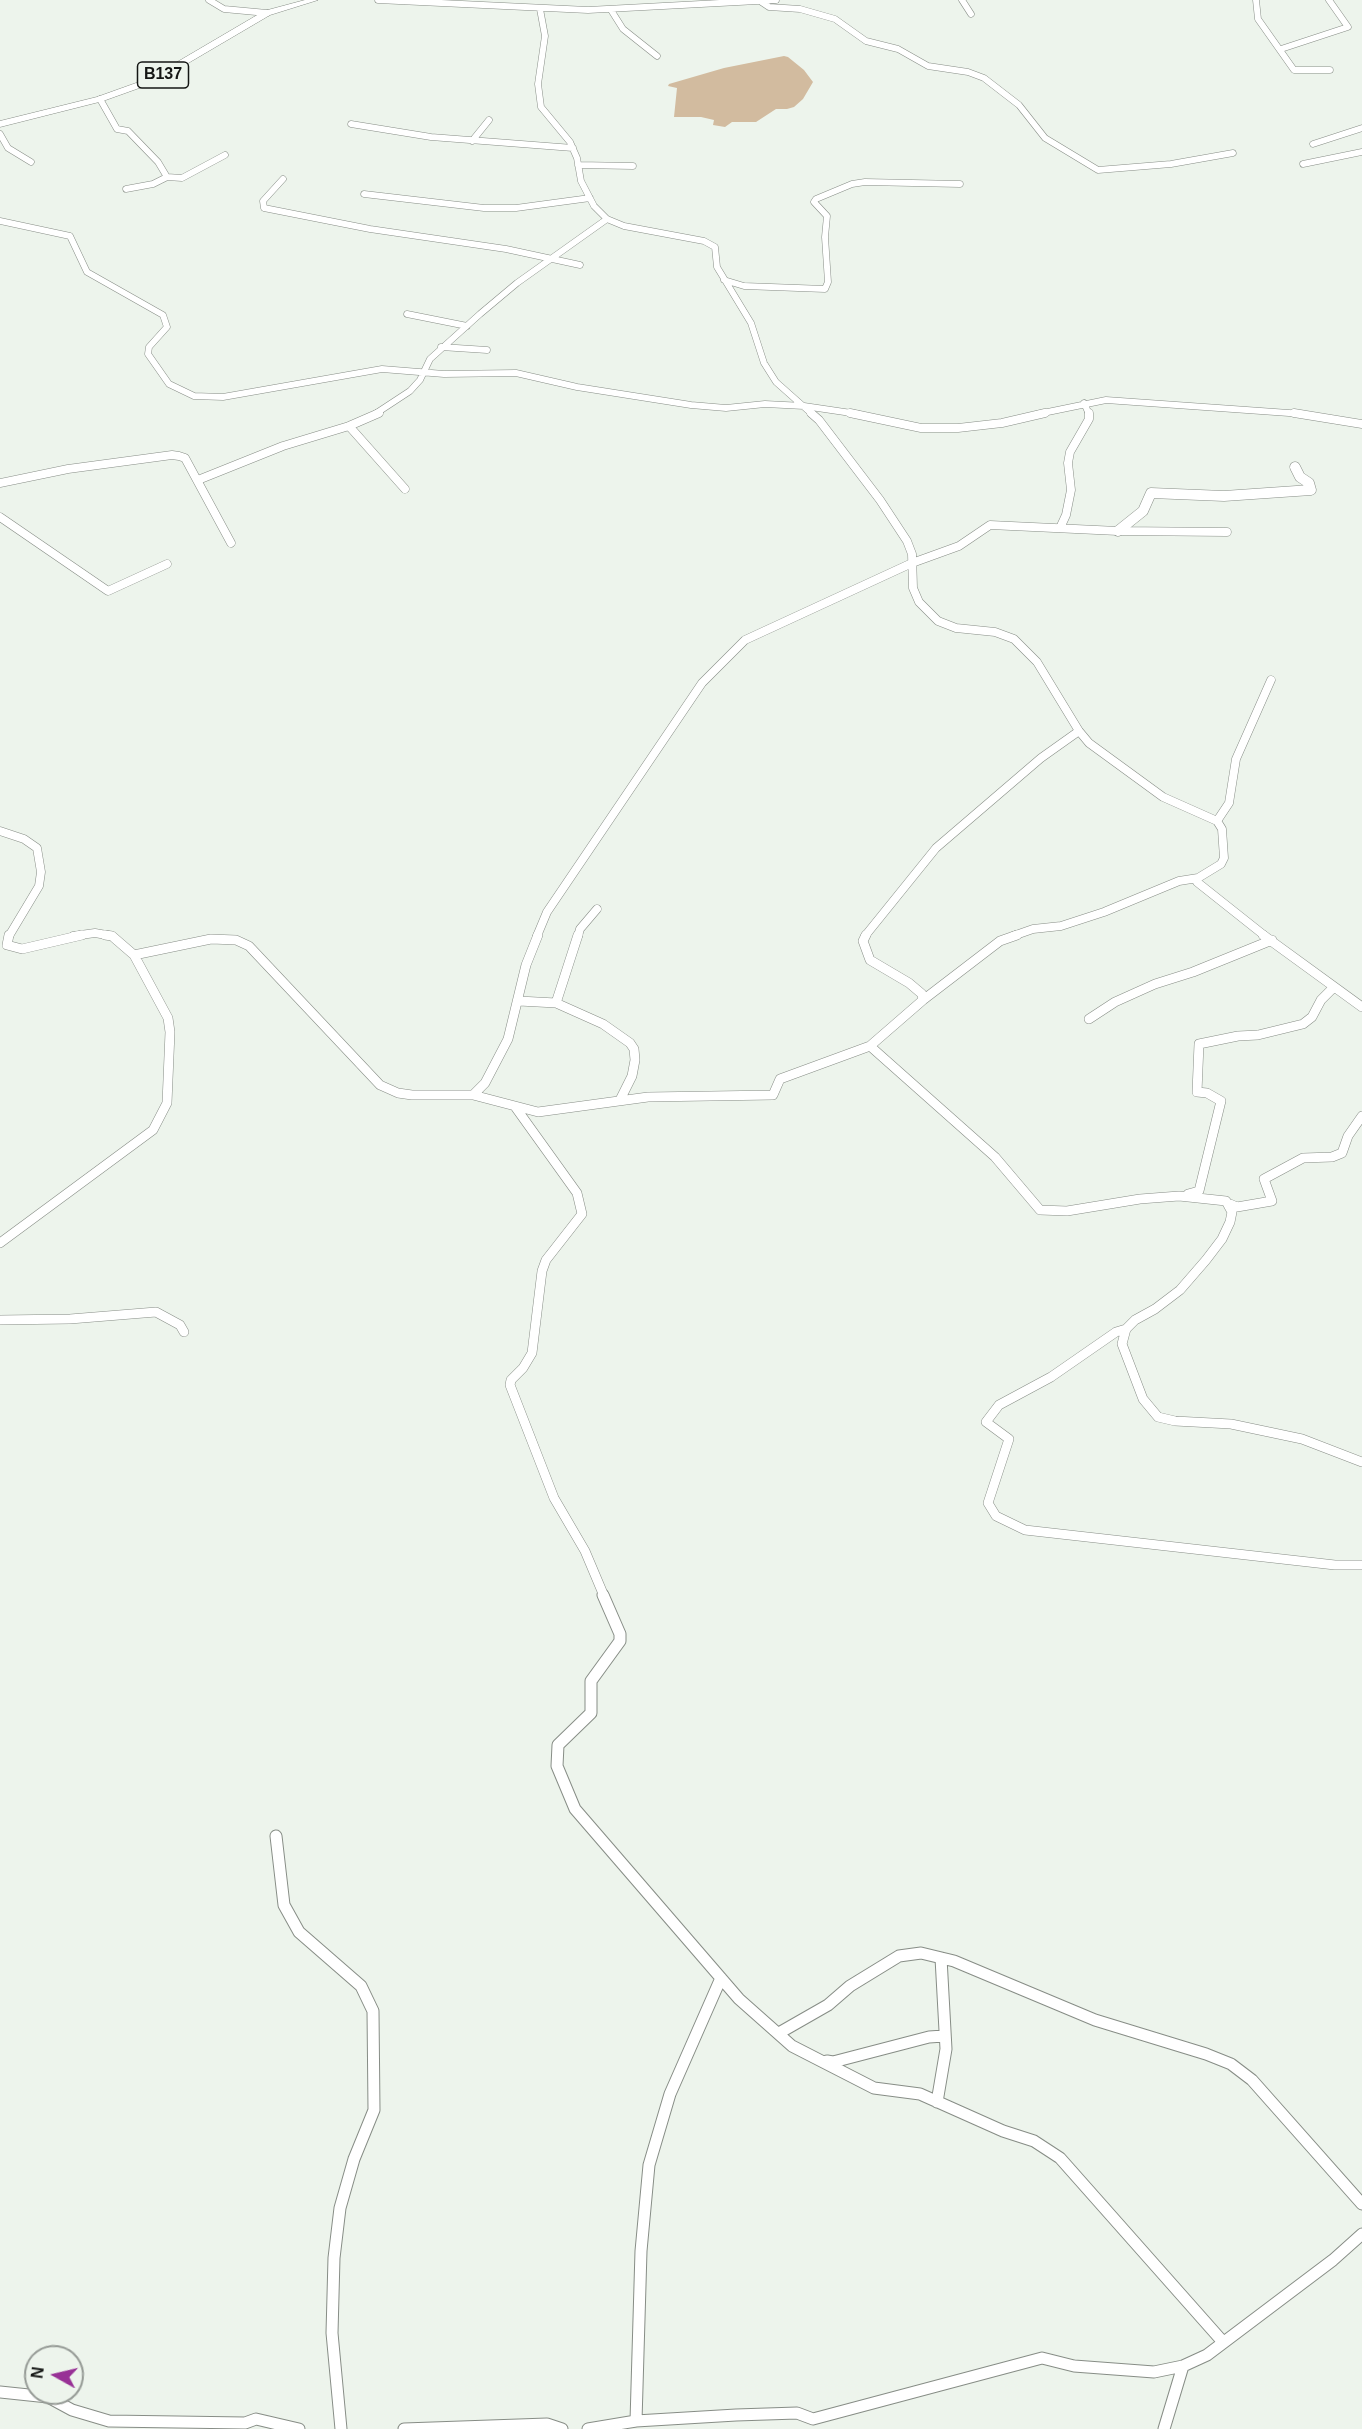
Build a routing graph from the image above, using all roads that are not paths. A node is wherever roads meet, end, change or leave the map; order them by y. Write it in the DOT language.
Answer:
graph roads {
  1 [pos="209,0"];
  2 [pos="314,0"];
  3 [pos="378,0"];
  4 [pos="776,0"];
  5 [pos="962,0"];
  6 [pos="1256,0"];
  7 [pos="1329,0"];
  8 [pos="760,1"];
  9 [pos="540,9"];
  10 [pos="611,10"];
  11 [pos="267,13"];
  12 [pos="971,14"];
  13 [pos="1281,49"];
  14 [pos="657,56"];
  15 [pos="1330,70"];
  16 [pos="100,99"];
  17 [pos="489,120"];
  18 [pos="0,124"];
  19 [pos="351,124"];
  20 [pos="1362,128"];
  21 [pos="0,134"];
  22 [pos="472,141"];
  23 [pos="1313,144"];
  24 [pos="573,148"];
  25 [pos="1362,152"];
  26 [pos="1233,153"];
  27 [pos="225,155"];
  28 [pos="31,162"];
  29 [pos="1303,164"];
  30 [pos="578,165"];
  31 [pos="633,166"];
  32 [pos="167,177"];
  33 [pos="283,179"];
  34 [pos="960,184"];
  35 [pos="126,189"];
  36 [pos="364,194"];
  37 [pos="590,198"];
  38 [pos="607,219"];
  39 [pos="0,221"];
  40 [pos="551,258"];
  41 [pos="580,265"];
  42 [pos="724,280"];
  43 [pos="407,314"];
  44 [pos="467,326"];
  45 [pos="441,347"];
  46 [pos="487,350"];
  47 [pos="424,372"];
  48 [pos="1084,403"];
  49 [pos="804,406"];
  50 [pos="1362,424"];
  51 [pos="349,426"];
  52 [pos="1295,467"];
  53 [pos="198,480"];
  54 [pos="0,483"];
  55 [pos="405,489"];
  56 [pos="0,517"];
  57 [pos="1060,528"];
  58 [pos="1118,531"];
  59 [pos="1227,532"];
  60 [pos="231,543"];
  61 [pos="912,563"];
  62 [pos="167,564"];
  63 [pos="1271,680"];
  64 [pos="1078,731"];
  65 [pos="1217,821"];
  66 [pos="0,831"];
  67 [pos="1198,878"];
  68 [pos="597,909"];
  69 [pos="1272,940"];
  70 [pos="134,955"];
  71 [pos="1334,987"];
  72 [pos="923,1000"];
  73 [pos="519,1001"];
  74 [pos="556,1003"];
  75 [pos="1362,1006"];
  76 [pos="1089,1019"];
  77 [pos="870,1046"];
  78 [pos="473,1095"];
  79 [pos="621,1100"];
  80 [pos="516,1108"];
  81 [pos="1362,1116"];
  82 [pos="1179,1196"];
  83 [pos="1230,1204"];
  84 [pos="0,1243"];
  85 [pos="0,1320"];
  86 [pos="1126,1329"];
  87 [pos="184,1332"];
  88 [pos="1362,1462"];
  89 [pos="1362,1565"];
  90 [pos="276,1836"];
  91 [pos="941,1958"];
  92 [pos="722,1978"];
  93 [pos="779,2032"];
  94 [pos="944,2036"];
  95 [pos="819,2059"];
  96 [pos="937,2102"];
  97 [pos="1362,2204"];
  98 [pos="1362,2234"];
  99 [pos="1223,2342"];
  100 [pos="1183,2366"];
  101 [pos="0,2392"];
  102 [pos="636,2421"];
  103 [pos="515,2427"];
  104 [pos="457,2428"];
  105 [pos="299,2429"];
  106 [pos="341,2429"];
  107 [pos="404,2429"];
  108 [pos="562,2429"];
  109 [pos="588,2429"];
  110 [pos="1164,2429"];
  1 -- 11 [label="street"];
  2 -- 11 [label="main road, B137"];
  3 -- 9 [label="street"];
  4 -- 8 [label="street"];
  5 -- 12 [label="street"];
  6 -- 13 [label="street"];
  7 -- 13 [label="street"];
  8 -- 10 [label="street"];
  8 -- 26 [label="street"];
  9 -- 10 [label="street"];
  9 -- 24 [label="street"];
  10 -- 14 [label="street"];
  11 -- 16 [label="main road, B137"];
  13 -- 15 [label="street"];
  16 -- 18 [label="main road, B137"];
  16 -- 32 [label="street"];
  17 -- 22 [label="street"];
  19 -- 22 [label="street"];
  20 -- 23 [label="street"];
  21 -- 28 [label="street"];
  22 -- 24 [label="street"];
  24 -- 30 [label="street"];
  25 -- 29 [label="street"];
  27 -- 32 [label="street"];
  30 -- 31 [label="street"];
  30 -- 37 [label="street"];
  32 -- 35 [label="street"];
  33 -- 40 [label="street"];
  34 -- 42 [label="street"];
  36 -- 37 [label="street"];
  37 -- 38 [label="street"];
  38 -- 40 [label="street"];
  38 -- 42 [label="street"];
  39 -- 47 [label="street"];
  40 -- 41 [label="street"];
  40 -- 44 [label="street"];
  42 -- 49 [label="street"];
  43 -- 44 [label="street"];
  44 -- 45 [label="street"];
  45 -- 46 [label="street"];
  45 -- 47 [label="street"];
  47 -- 49 [label="street"];
  47 -- 51 [label="street"];
  48 -- 49 [label="street"];
  48 -- 50 [label="street"];
  48 -- 57 [label="street"];
  49 -- 61 [label="street"];
  51 -- 53 [label="street"];
  51 -- 55 [label="street"];
  52 -- 58 [label="street"];
  53 -- 54 [label="street"];
  53 -- 60 [label="street"];
  56 -- 62 [label="street"];
  57 -- 58 [label="street"];
  57 -- 61 [label="street"];
  58 -- 59 [label="street"];
  61 -- 64 [label="street"];
  61 -- 73 [label="street"];
  63 -- 65 [label="street"];
  64 -- 65 [label="street"];
  64 -- 72 [label="street"];
  65 -- 67 [label="street"];
  66 -- 70 [label="street"];
  67 -- 69 [label="street"];
  67 -- 72 [label="street"];
  68 -- 74 [label="street"];
  69 -- 71 [label="street"];
  69 -- 76 [label="street"];
  70 -- 78 [label="street"];
  70 -- 84 [label="street"];
  71 -- 75 [label="street"];
  71 -- 82 [label="street"];
  72 -- 77 [label="street"];
  73 -- 74 [label="street"];
  73 -- 78 [label="street"];
  74 -- 79 [label="street"];
  77 -- 79 [label="street"];
  77 -- 82 [label="street"];
  78 -- 80 [label="street"];
  79 -- 80 [label="street"];
  80 -- 92 [label="street"];
  81 -- 83 [label="street"];
  82 -- 83 [label="street"];
  83 -- 86 [label="street"];
  85 -- 87 [label="street"];
  86 -- 88 [label="street"];
  86 -- 89 [label="street"];
  90 -- 106 [label="street"];
  91 -- 93 [label="street"];
  91 -- 94 [label="street"];
  91 -- 97 [label="street"];
  92 -- 93 [label="street"];
  92 -- 102 [label="street"];
  93 -- 95 [label="street"];
  94 -- 95 [label="street"];
  94 -- 96 [label="street"];
  95 -- 96 [label="street"];
  96 -- 99 [label="street"];
  98 -- 99 [label="street"];
  99 -- 100 [label="street"];
  100 -- 102 [label="street"];
  100 -- 110 [label="street"];
  101 -- 105 [label="street"];
  102 -- 109 [label="street"];
  103 -- 104 [label="street"];
  103 -- 108 [label="street"];
  104 -- 107 [label="street"];
}
